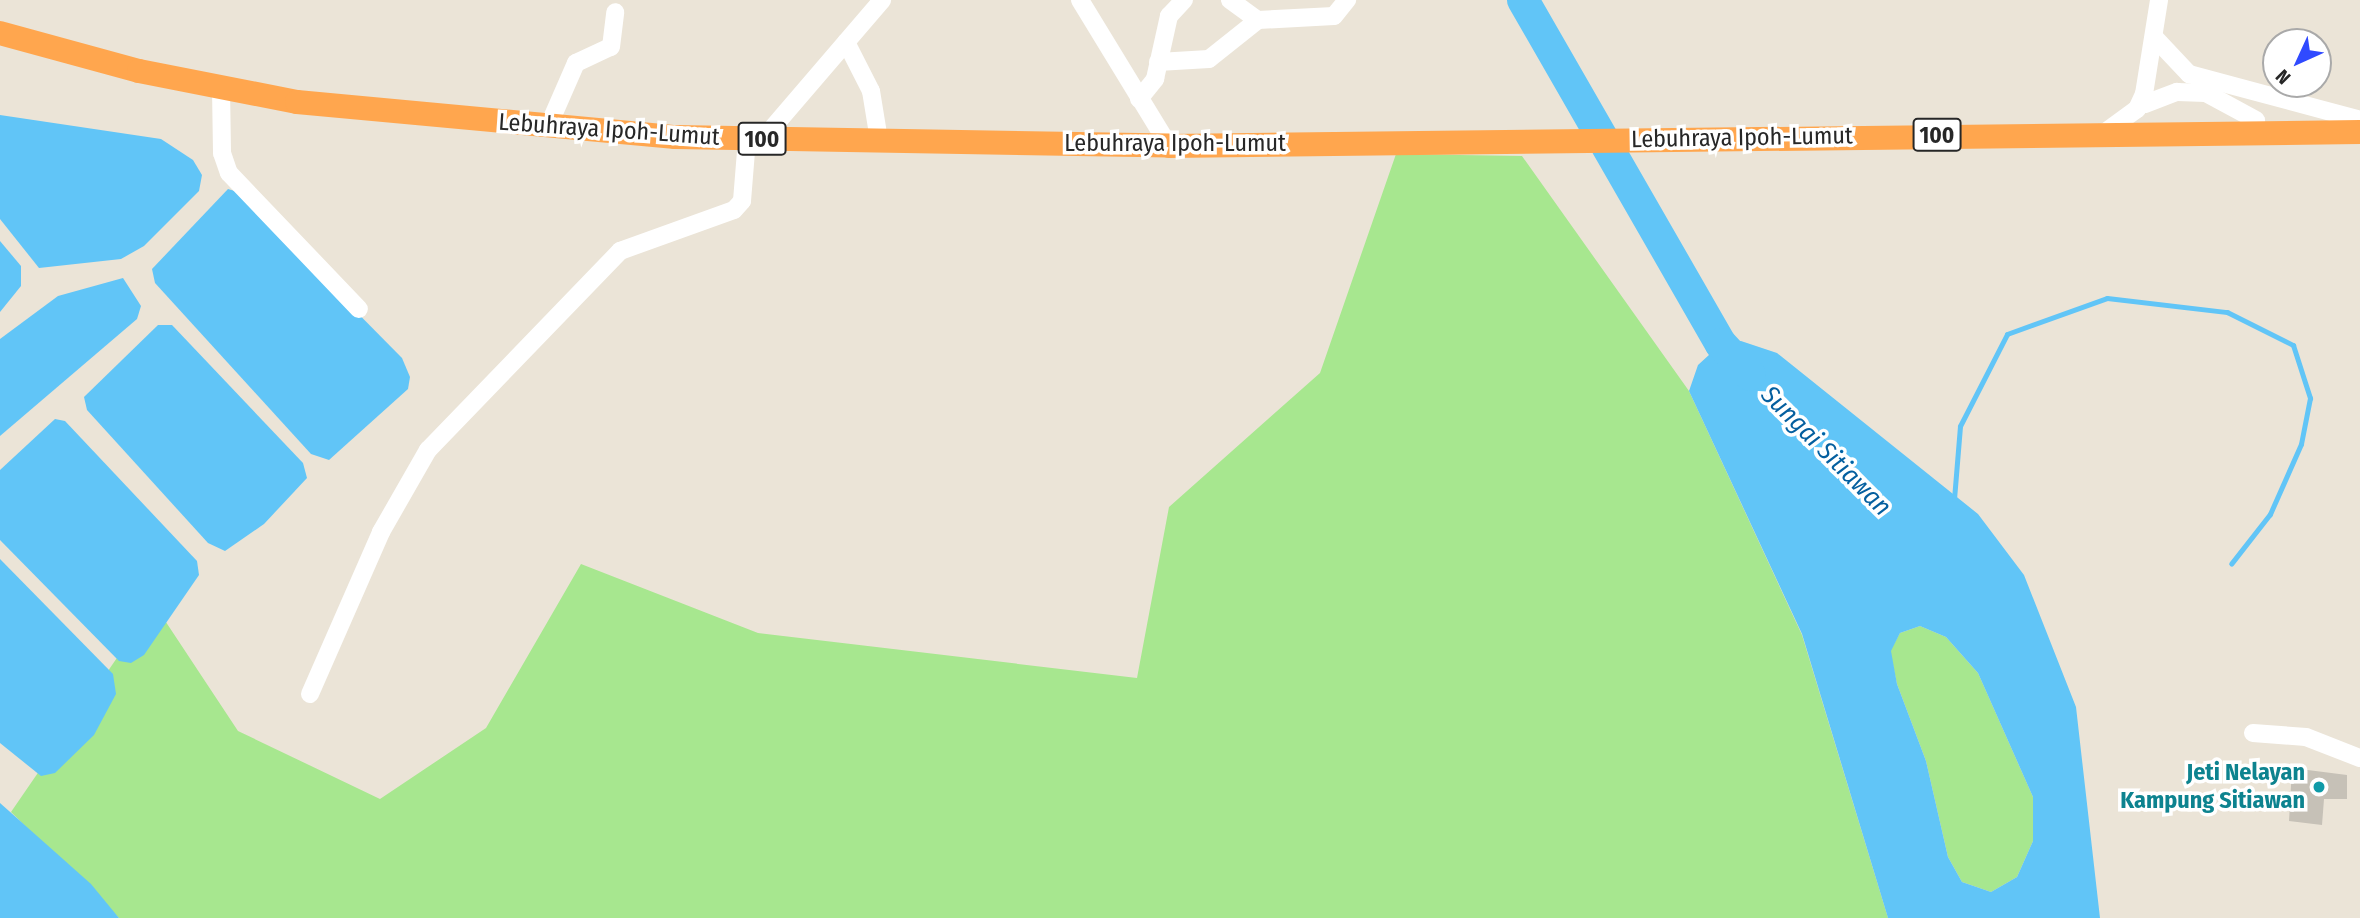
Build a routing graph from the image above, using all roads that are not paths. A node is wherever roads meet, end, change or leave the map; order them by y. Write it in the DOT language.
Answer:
graph roads {
  1 [pos="882,0"];
  2 [pos="1080,0"];
  3 [pos="1184,0"];
  4 [pos="1230,0"];
  5 [pos="1347,0"];
  6 [pos="2159,0"];
  7 [pos="615,12"];
  8 [pos="1258,20"];
  9 [pos="0,33"];
  10 [pos="2155,38"];
  11 [pos="846,42"];
  12 [pos="1158,62"];
  13 [pos="221,88"];
  14 [pos="1139,99"];
  15 [pos="2149,115"];
  16 [pos="2359,123"];
  17 [pos="548,127"];
  18 [pos="2104,133"];
  19 [pos="755,139"];
  20 [pos="879,140"];
  21 [pos="1169,146"];
  22 [pos="359,309"];
  23 [pos="310,694"];
  24 [pos="2253,733"];
  25 [pos="2360,758"];
  1 -- 11 [label="street"];
  2 -- 14 [label="street"];
  3 -- 12 [label="street"];
  4 -- 8 [label="street"];
  5 -- 8 [label="street"];
  6 -- 10 [label="street"];
  7 -- 17 [label="street"];
  8 -- 12 [label="street"];
  9 -- 13 [label="highway, Lebuhraya Ipoh-Lumut / 100"];
  10 -- 15 [label="street"];
  10 -- 16 [label="street"];
  11 -- 19 [label="street"];
  11 -- 20 [label="street"];
  12 -- 14 [label="street"];
  13 -- 17 [label="highway, Lebuhraya Ipoh-Lumut / 100"];
  13 -- 22 [label="street"];
  14 -- 21 [label="street"];
  15 -- 16 [label="highway, Lebuhraya Ipoh-Lumut / 100"];
  15 -- 16 [label="highway, Lebuhraya Ipoh-Lumut / 100"];
  15 -- 18 [label="highway, Lebuhraya Ipoh-Lumut / 100"];
  15 -- 18 [label="street"];
  17 -- 19 [label="highway, Lebuhraya Ipoh-Lumut / 100"];
  18 -- 21 [label="highway, Lebuhraya Ipoh-Lumut / 100"];
  19 -- 20 [label="highway, Lebuhraya Ipoh-Lumut / 100"];
  19 -- 23 [label="street"];
  20 -- 21 [label="highway, Lebuhraya Ipoh-Lumut / 100"];
  24 -- 25 [label="street"];
}
